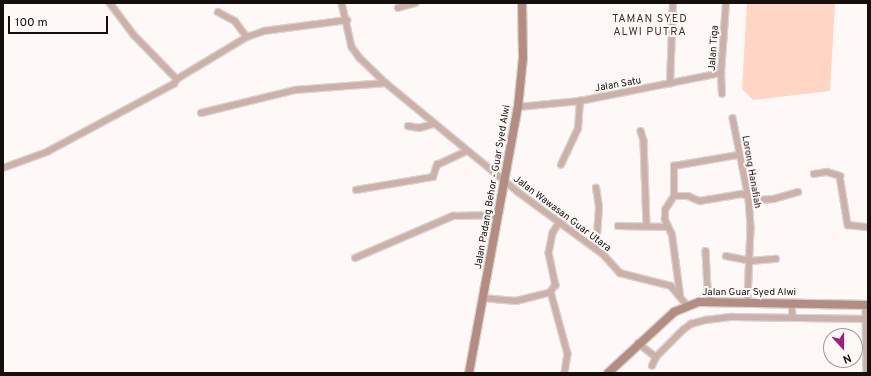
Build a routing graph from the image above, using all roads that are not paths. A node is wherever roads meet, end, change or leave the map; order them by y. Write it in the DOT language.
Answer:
graph roads {
  1 [pos="110,3"];
  2 [pos="342,3"];
  3 [pos="415,3"];
  4 [pos="522,3"];
  5 [pos="673,3"];
  6 [pos="726,3"];
  7 [pos="398,8"];
  8 [pos="218,12"];
  9 [pos="346,20"];
  10 [pos="246,36"];
  11 [pos="721,73"];
  12 [pos="177,79"];
  13 [pos="386,83"];
  14 [pos="670,84"];
  15 [pos="722,94"];
  16 [pos="580,101"];
  17 [pos="518,107"];
  18 [pos="201,113"];
  19 [pos="733,118"];
  20 [pos="434,124"];
  21 [pos="408,126"];
  22 [pos="641,131"];
  23 [pos="467,151"];
  24 [pos="738,155"];
  25 [pos="561,165"];
  26 [pos="3,168"];
  27 [pos="814,174"];
  28 [pos="505,182"];
  29 [pos="596,188"];
  30 [pos="356,190"];
  31 [pos="798,192"];
  32 [pos="674,196"];
  33 [pos="749,198"];
  34 [pos="498,215"];
  35 [pos="560,222"];
  36 [pos="647,225"];
  37 [pos="618,226"];
  38 [pos="668,226"];
  39 [pos="868,227"];
  40 [pos="596,249"];
  41 [pos="706,251"];
  42 [pos="726,256"];
  43 [pos="355,258"];
  44 [pos="776,259"];
  45 [pos="751,261"];
  46 [pos="551,292"];
  47 [pos="680,296"];
  48 [pos="482,298"];
  49 [pos="712,301"];
  50 [pos="748,301"];
  51 [pos="792,303"];
  52 [pos="867,305"];
  53 [pos="688,306"];
  54 [pos="793,318"];
  55 [pos="867,319"];
  56 [pos="638,344"];
  57 [pos="656,357"];
  58 [pos="652,366"];
  59 [pos="469,373"];
  60 [pos="565,373"];
  61 [pos="608,373"];
  62 [pos="867,373"];
  1 -- 12 [label="street"];
  2 -- 9 [label="street, Jalan Wawasan Guar Utara"];
  3 -- 7 [label="street"];
  4 -- 17 [label="main road, Jalan Padang Behor - Guar Syed Alwi"];
  5 -- 14 [label="street"];
  6 -- 11 [label="street, Jalan Tiga"];
  8 -- 10 [label="street"];
  9 -- 10 [label="street"];
  9 -- 13 [label="street, Jalan Wawasan Guar Utara"];
  10 -- 12 [label="street"];
  11 -- 14 [label="street, Jalan Satu"];
  11 -- 15 [label="street, Jalan Tiga"];
  12 -- 26 [label="street"];
  13 -- 18 [label="street"];
  13 -- 20 [label="street, Jalan Wawasan Guar Utara"];
  14 -- 16 [label="street, Jalan Satu"];
  16 -- 17 [label="street, Jalan Satu"];
  16 -- 25 [label="street"];
  17 -- 28 [label="main road, Jalan Padang Behor - Guar Syed Alwi"];
  19 -- 24 [label="street, Lorong Hanafiah"];
  20 -- 21 [label="street"];
  20 -- 23 [label="street, Jalan Wawasan Guar Utara"];
  22 -- 36 [label="street"];
  23 -- 28 [label="street, Jalan Wawasan Guar Utara"];
  23 -- 30 [label="street"];
  24 -- 32 [label="street"];
  24 -- 33 [label="street, Lorong Hanafiah"];
  27 -- 39 [label="street"];
  28 -- 34 [label="main road, Jalan Padang Behor - Guar Syed Alwi"];
  28 -- 35 [label="street, Jalan Wawasan Guar Utara"];
  29 -- 40 [label="street"];
  31 -- 33 [label="street"];
  32 -- 33 [label="street"];
  32 -- 38 [label="street"];
  33 -- 45 [label="street, Lorong Hanafiah"];
  34 -- 43 [label="street"];
  34 -- 48 [label="main road, Jalan Padang Behor - Guar Syed Alwi"];
  35 -- 40 [label="street, Jalan Wawasan Guar Utara"];
  35 -- 46 [label="street"];
  36 -- 37 [label="street"];
  36 -- 38 [label="street"];
  38 -- 47 [label="street"];
  40 -- 47 [label="street, Jalan Wawasan Guar Utara"];
  41 -- 49 [label="street"];
  42 -- 45 [label="street"];
  44 -- 45 [label="street"];
  45 -- 50 [label="street, Lorong Hanafiah"];
  46 -- 48 [label="street"];
  46 -- 60 [label="street"];
  47 -- 53 [label="street, Jalan Wawasan Guar Utara"];
  48 -- 59 [label="main road, Jalan Padang Behor - Guar Syed Alwi"];
  49 -- 50 [label="main road, Jalan Guar Syed Alwi"];
  49 -- 53 [label="main road, Jalan Guar Syed Alwi"];
  50 -- 51 [label="main road, Jalan Guar Syed Alwi"];
  51 -- 52 [label="main road, Jalan Guar Syed Alwi"];
  51 -- 54 [label="street"];
  52 -- 55 [label="street"];
  53 -- 56 [label="main road, Jalan Guar Syed Alwi"];
  54 -- 55 [label="street"];
  54 -- 57 [label="street"];
  55 -- 62 [label="street"];
  56 -- 57 [label="street"];
  56 -- 61 [label="main road, Jalan Guar Syed Alwi"];
  57 -- 58 [label="street"];
}
